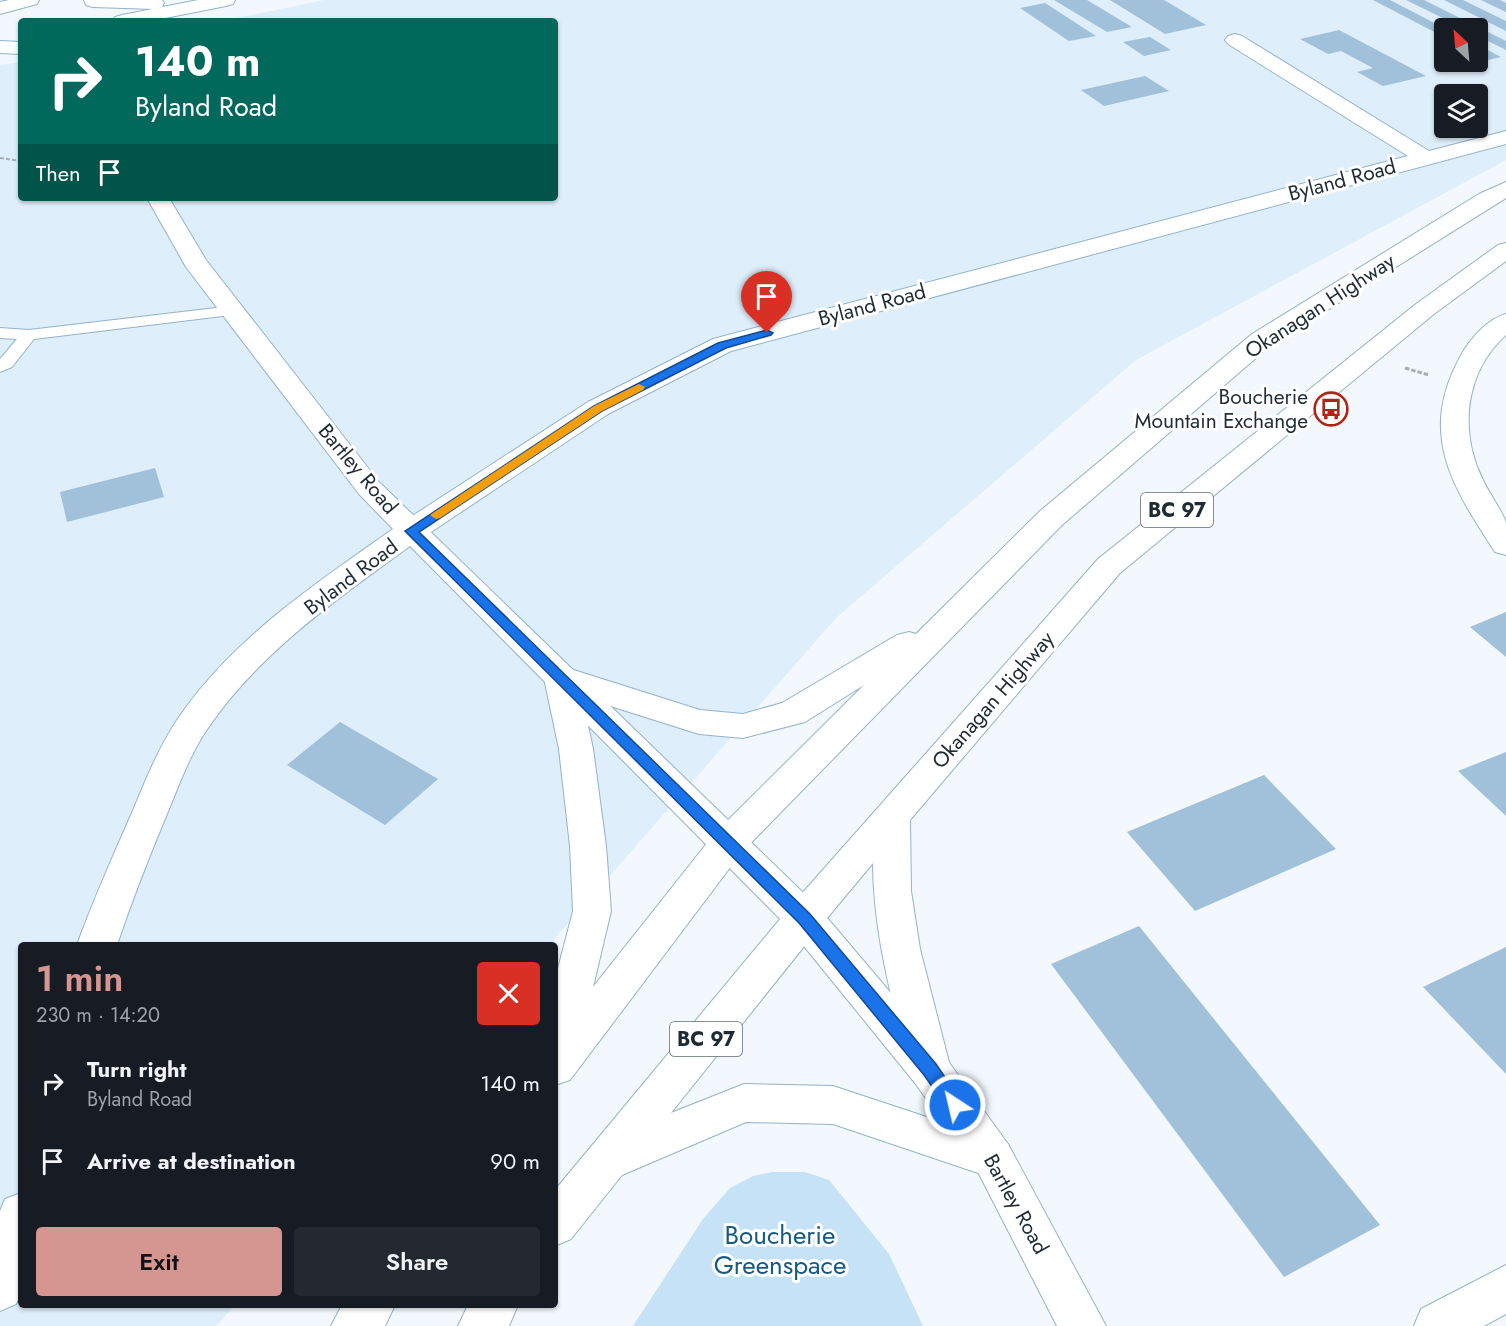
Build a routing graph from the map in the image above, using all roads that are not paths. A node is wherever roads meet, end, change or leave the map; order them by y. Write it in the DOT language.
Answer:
graph roads {
  1 [pos="10,0"];
  2 [pos="30,0"];
  3 [pos="91,0"];
  4 [pos="178,0"];
  5 [pos="226,0"];
  6 [pos="0,8"];
  7 [pos="107,18"];
  8 [pos="137,18"];
  9 [pos="1235,40"];
  10 [pos="1506,137"];
  11 [pos="1426,158"];
  12 [pos="1506,189"];
  13 [pos="160,201"];
  14 [pos="1506,250"];
  15 [pos="233,311"];
  16 [pos="1506,322"];
  17 [pos="0,333"];
  18 [pos="29,335"];
  19 [pos="0,367"];
  20 [pos="411,531"];
  21 [pos="1506,545"];
  22 [pos="954,615"];
  23 [pos="561,678"];
  24 [pos="892,816"];
  25 [pos="728,843"];
  26 [pos="804,918"];
  27 [pos="98,942"];
  28 [pos="558,1053"];
  29 [pos="558,1061"];
  30 [pos="930,1070"];
  31 [pos="993,1158"];
  32 [pos="607,1160"];
  33 [pos="558,1220"];
  34 [pos="18,1225"];
  35 [pos="0,1288"];
  36 [pos="1506,1288"];
  37 [pos="370,1308"];
  38 [pos="493,1308"];
  39 [pos="356,1326"];
  40 [pos="482,1326"];
  41 [pos="1082,1326"];
  42 [pos="1438,1326"];
  1 -- 6 [label="main road"];
  2 -- 6 [label="main road"];
  3 -- 4 [label="main road"];
  3 -- 7 [label="main road"];
  5 -- 8 [label="main road"];
  9 -- 11 [label="main road"];
  10 -- 11 [label="main road, Byland Road"];
  11 -- 20 [label="main road, Byland Road"];
  12 -- 22 [label="main road, Okanagan Highway"];
  13 -- 15 [label="main road, Bartley Road"];
  14 -- 24 [label="main road, Okanagan Highway / BC 97"];
  15 -- 18 [label="lane"];
  15 -- 20 [label="main road, Bartley Road"];
  16 -- 21 [label="main road"];
  17 -- 18 [label="lane"];
  18 -- 19 [label="lane"];
  20 -- 23 [label="main road, Bartley Road"];
  20 -- 27 [label="main road, Byland Road"];
  22 -- 23 [label="main road"];
  22 -- 25 [label="main road, Okanagan Highway"];
  23 -- 25 [label="main road, Bartley Road"];
  23 -- 28 [label="main road"];
  24 -- 26 [label="main road, Okanagan Highway / BC 97"];
  24 -- 30 [label="main road"];
  25 -- 26 [label="main road, Bartley Road"];
  25 -- 29 [label="main road, Okanagan Highway"];
  26 -- 30 [label="main road, Bartley Road"];
  26 -- 32 [label="main road, Okanagan Highway / BC 97"];
  30 -- 31 [label="main road, Bartley Road"];
  31 -- 32 [label="main road"];
  31 -- 41 [label="main road, Bartley Road"];
  32 -- 33 [label="main road, Okanagan Highway / BC 97"];
  34 -- 35 [label="main road"];
  36 -- 42 [label="main road"];
  37 -- 39 [label="main road"];
  38 -- 40 [label="main road"];
}
